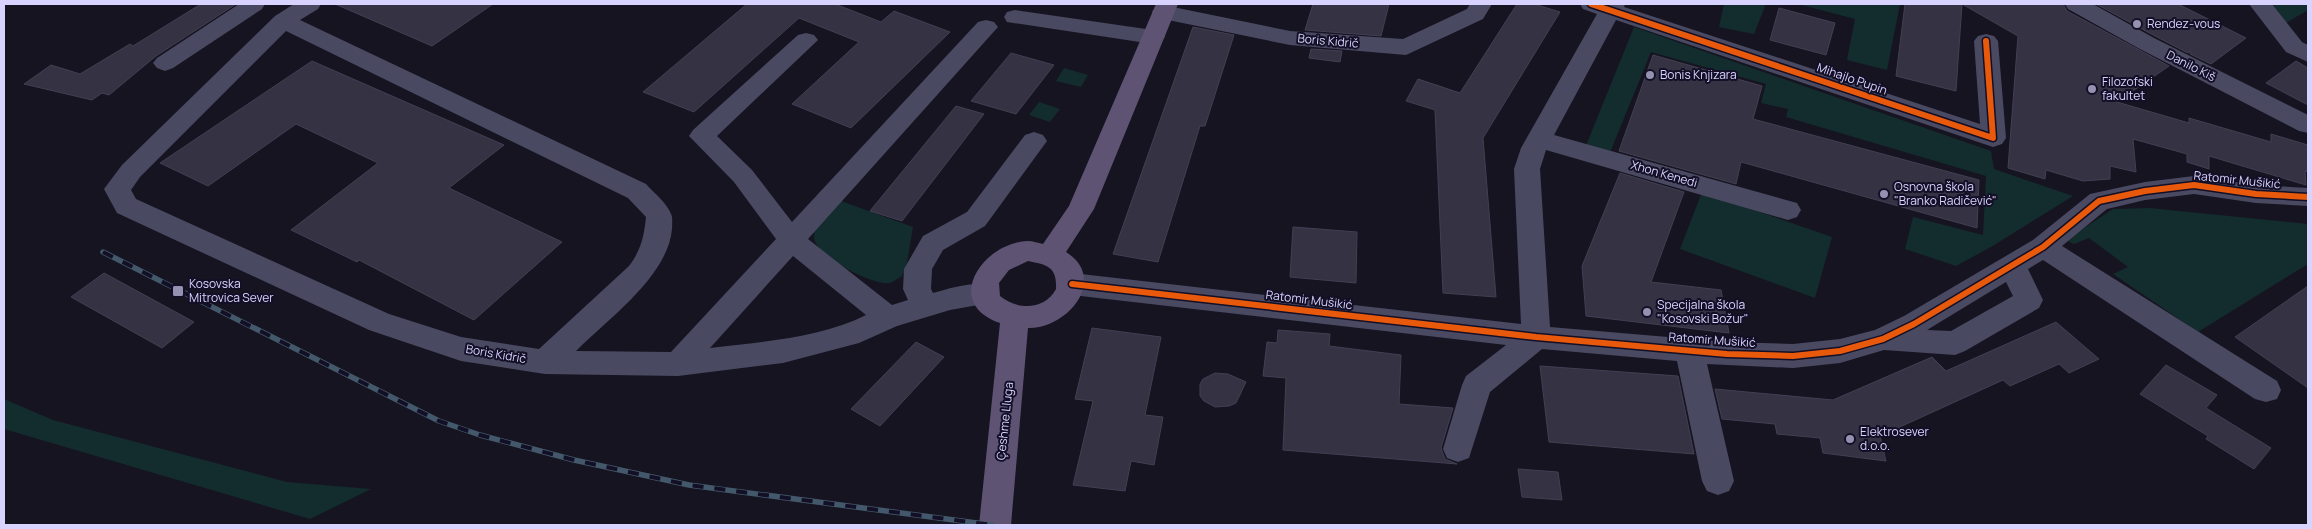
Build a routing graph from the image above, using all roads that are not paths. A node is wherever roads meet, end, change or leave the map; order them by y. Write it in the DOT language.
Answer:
graph roads {
  1 [pos="254,4"];
  2 [pos="310,4"];
  3 [pos="1481,4"];
  4 [pos="2076,4"];
  5 [pos="2260,4"];
  6 [pos="1605,6"];
  7 [pos="1165,8"];
  8 [pos="1015,17"];
  9 [pos="283,21"];
  10 [pos="986,27"];
  11 [pos="1153,37"];
  12 [pos="806,40"];
  13 [pos="1986,41"];
  14 [pos="2308,54"];
  15 [pos="166,63"];
  16 [pos="2308,125"];
  17 [pos="1539,139"];
  18 [pos="1034,141"];
  19 [pos="2308,197"];
  20 [pos="1788,210"];
  21 [pos="792,241"];
  22 [pos="2043,247"];
  23 [pos="1050,254"];
  24 [pos="2012,265"];
  25 [pos="1072,284"];
  26 [pos="985,294"];
  27 [pos="925,306"];
  28 [pos="888,317"];
  29 [pos="1015,317"];
  30 [pos="1536,337"];
  31 [pos="1883,338"];
  32 [pos="1689,351"];
  33 [pos="545,362"];
  34 [pos="678,364"];
  35 [pos="2266,390"];
  36 [pos="1458,449"];
  37 [pos="1718,481"];
  38 [pos="995,525"];
  1 -- 15 [label="street"];
  2 -- 9 [label="street"];
  3 -- 7 [label="street, Boris Kidrič"];
  4 -- 16 [label="street, Danilo Kiš"];
  5 -- 14 [label="street"];
  6 -- 13 [label="street, Mihajlo Pupin"];
  6 -- 17 [label="street"];
  7 -- 11 [label="main road, Boris Kidrič"];
  8 -- 11 [label="street"];
  9 -- 33 [label="street"];
  9 -- 33 [label="street, Boris Kidrič"];
  10 -- 21 [label="street"];
  11 -- 23 [label="main road, Boris Kidrič"];
  12 -- 21 [label="street"];
  17 -- 20 [label="street, Xhon Kenedi"];
  17 -- 30 [label="street"];
  18 -- 27 [label="street"];
  19 -- 22 [label="street, Ratomir Mušikić"];
  21 -- 28 [label="street"];
  21 -- 34 [label="street"];
  22 -- 24 [label="street, Ratomir Mušikić"];
  22 -- 35 [label="street"];
  23 -- 25 [label="main road"];
  23 -- 26 [label="main road"];
  24 -- 31 [label="street, Ratomir Mušikić"];
  24 -- 31 [label="street, Ratomir Mušikić"];
  25 -- 29 [label="main road"];
  25 -- 30 [label="street, Ratomir Mušikić"];
  26 -- 27 [label="street, Boris Kidrič"];
  26 -- 29 [label="main road"];
  27 -- 28 [label="street, Boris Kidrič"];
  28 -- 34 [label="street, Boris Kidrič"];
  29 -- 38 [label="main road, Çeshme Lluga"];
  30 -- 32 [label="street, Ratomir Mušikić"];
  30 -- 36 [label="street"];
  31 -- 32 [label="street, Ratomir Mušikić"];
  32 -- 37 [label="street, Ratomir Mušikić"];
  33 -- 34 [label="street, Boris Kidrič"];
}
